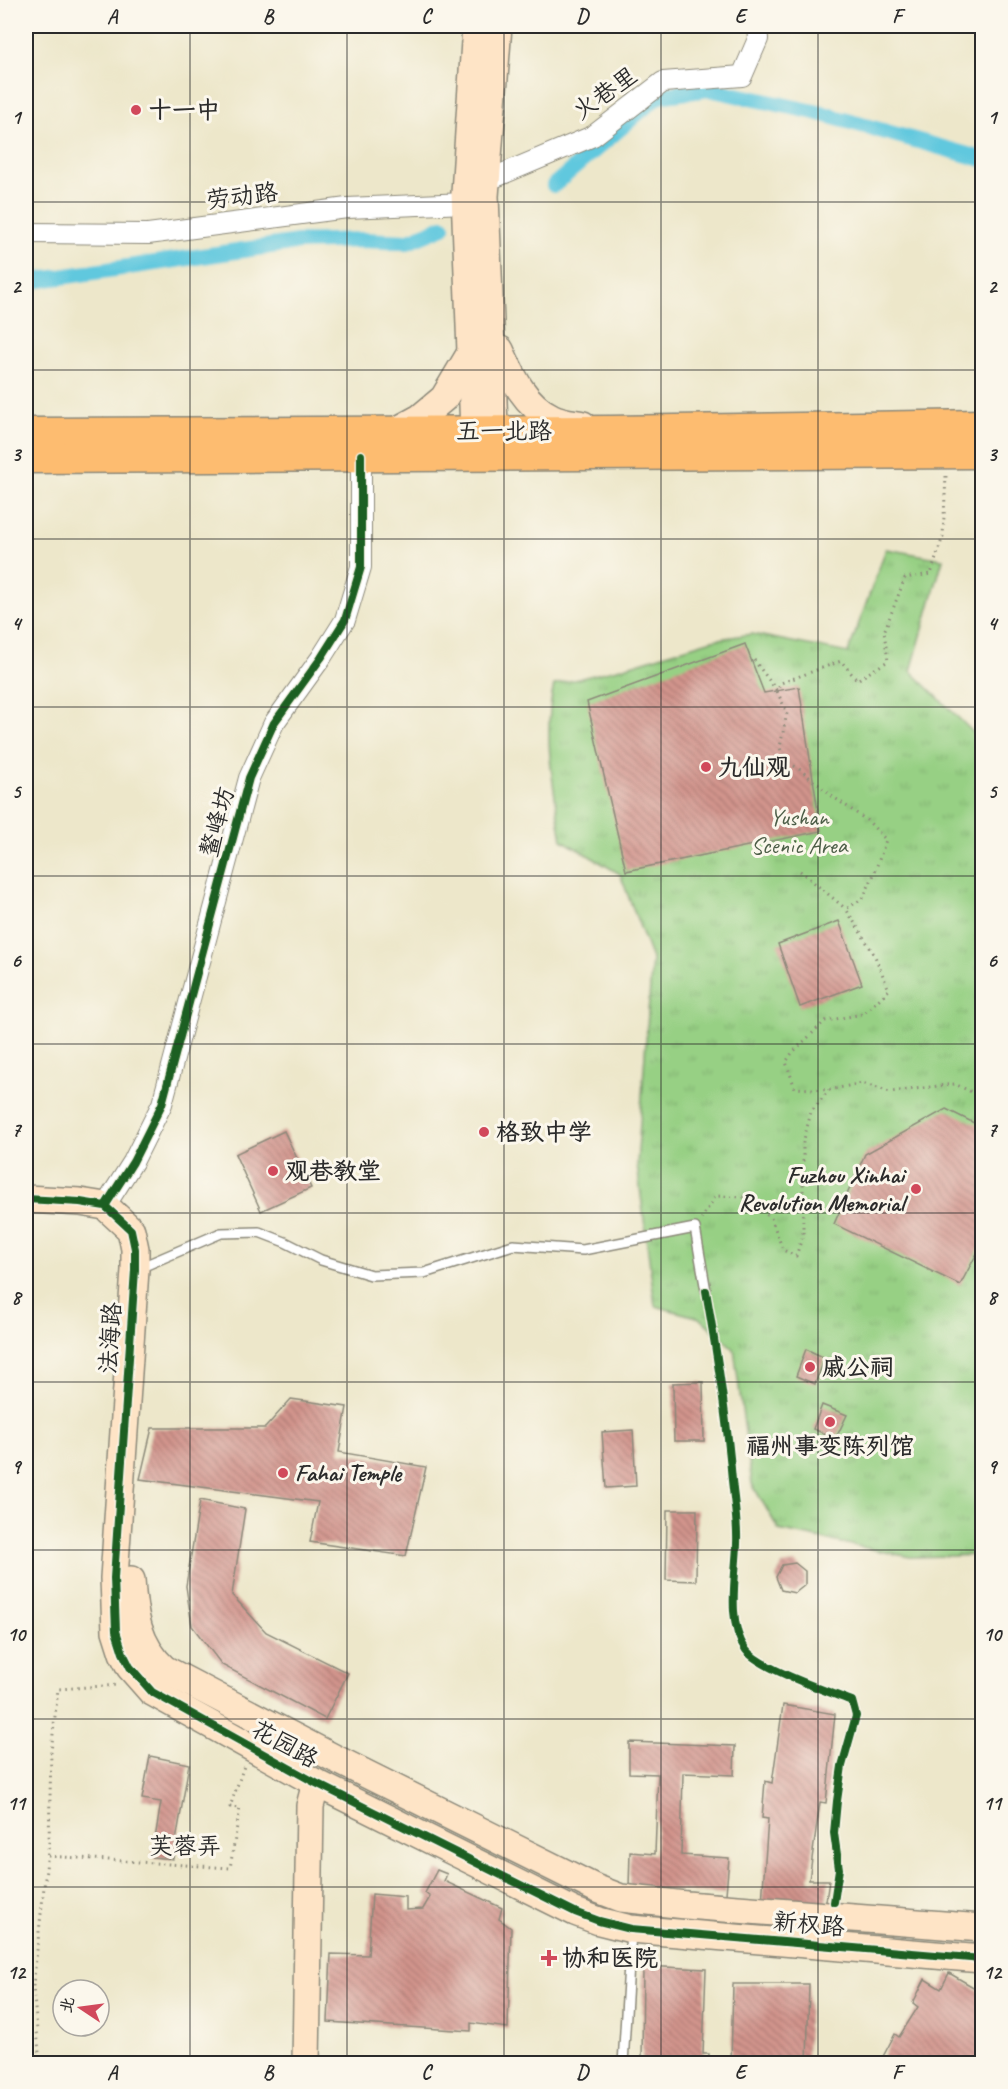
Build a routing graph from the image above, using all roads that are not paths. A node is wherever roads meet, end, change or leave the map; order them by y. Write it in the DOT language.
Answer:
graph roads {
  1 [pos="477,26"];
  2 [pos="498,26"];
  3 [pos="757,26"];
  4 [pos="486,181"];
  5 [pos="466,203"];
  6 [pos="26,233"];
  7 [pos="482,350"];
  8 [pos="982,425"];
  9 [pos="396,431"];
  10 [pos="611,431"];
  11 [pos="26,433"];
  12 [pos="483,444"];
  13 [pos="982,453"];
  14 [pos="361,455"];
  15 [pos="26,458"];
  16 [pos="26,1199"];
  17 [pos="105,1206"];
  18 [pos="135,1270"];
  19 [pos="706,1291"];
  20 [pos="122,1450"];
  21 [pos="316,1783"];
  22 [pos="640,1900"];
  23 [pos="982,1928"];
  24 [pos="632,1929"];
  25 [pos="982,1959"];
  26 [pos="306,2064"];
  27 [pos="623,2064"];
  1 -- 5 [label="street"];
  2 -- 4 [label="street"];
  3 -- 4 [label="street, 火巷里"];
  4 -- 7 [label="street"];
  5 -- 6 [label="street, 劳动路"];
  5 -- 7 [label="street"];
  7 -- 9 [label="street"];
  7 -- 10 [label="street"];
  7 -- 12 [label="street"];
  8 -- 10 [label="main road, 五一北路"];
  9 -- 11 [label="main road, 五一北路"];
  9 -- 12 [label="main road, 五一北路"];
  10 -- 12 [label="main road, 五一北路"];
  12 -- 13 [label="main road, 五一北路"];
  12 -- 14 [label="main road, 五一北路"];
  14 -- 15 [label="main road, 五一北路"];
  14 -- 17 [label="street, 鳌峰坊"];
  16 -- 17 [label="street"];
  17 -- 18 [label="street, 法海路"];
  18 -- 19 [label="lane"];
  18 -- 20 [label="street, 法海路"];
  20 -- 21 [label="street, 花园路"];
  20 -- 22 [label="street, 花园路"];
  21 -- 24 [label="street, 花园路"];
  21 -- 26 [label="street"];
  22 -- 23 [label="street, 新权路"];
  24 -- 25 [label="street, 新权路"];
  24 -- 27 [label="lane"];
}
